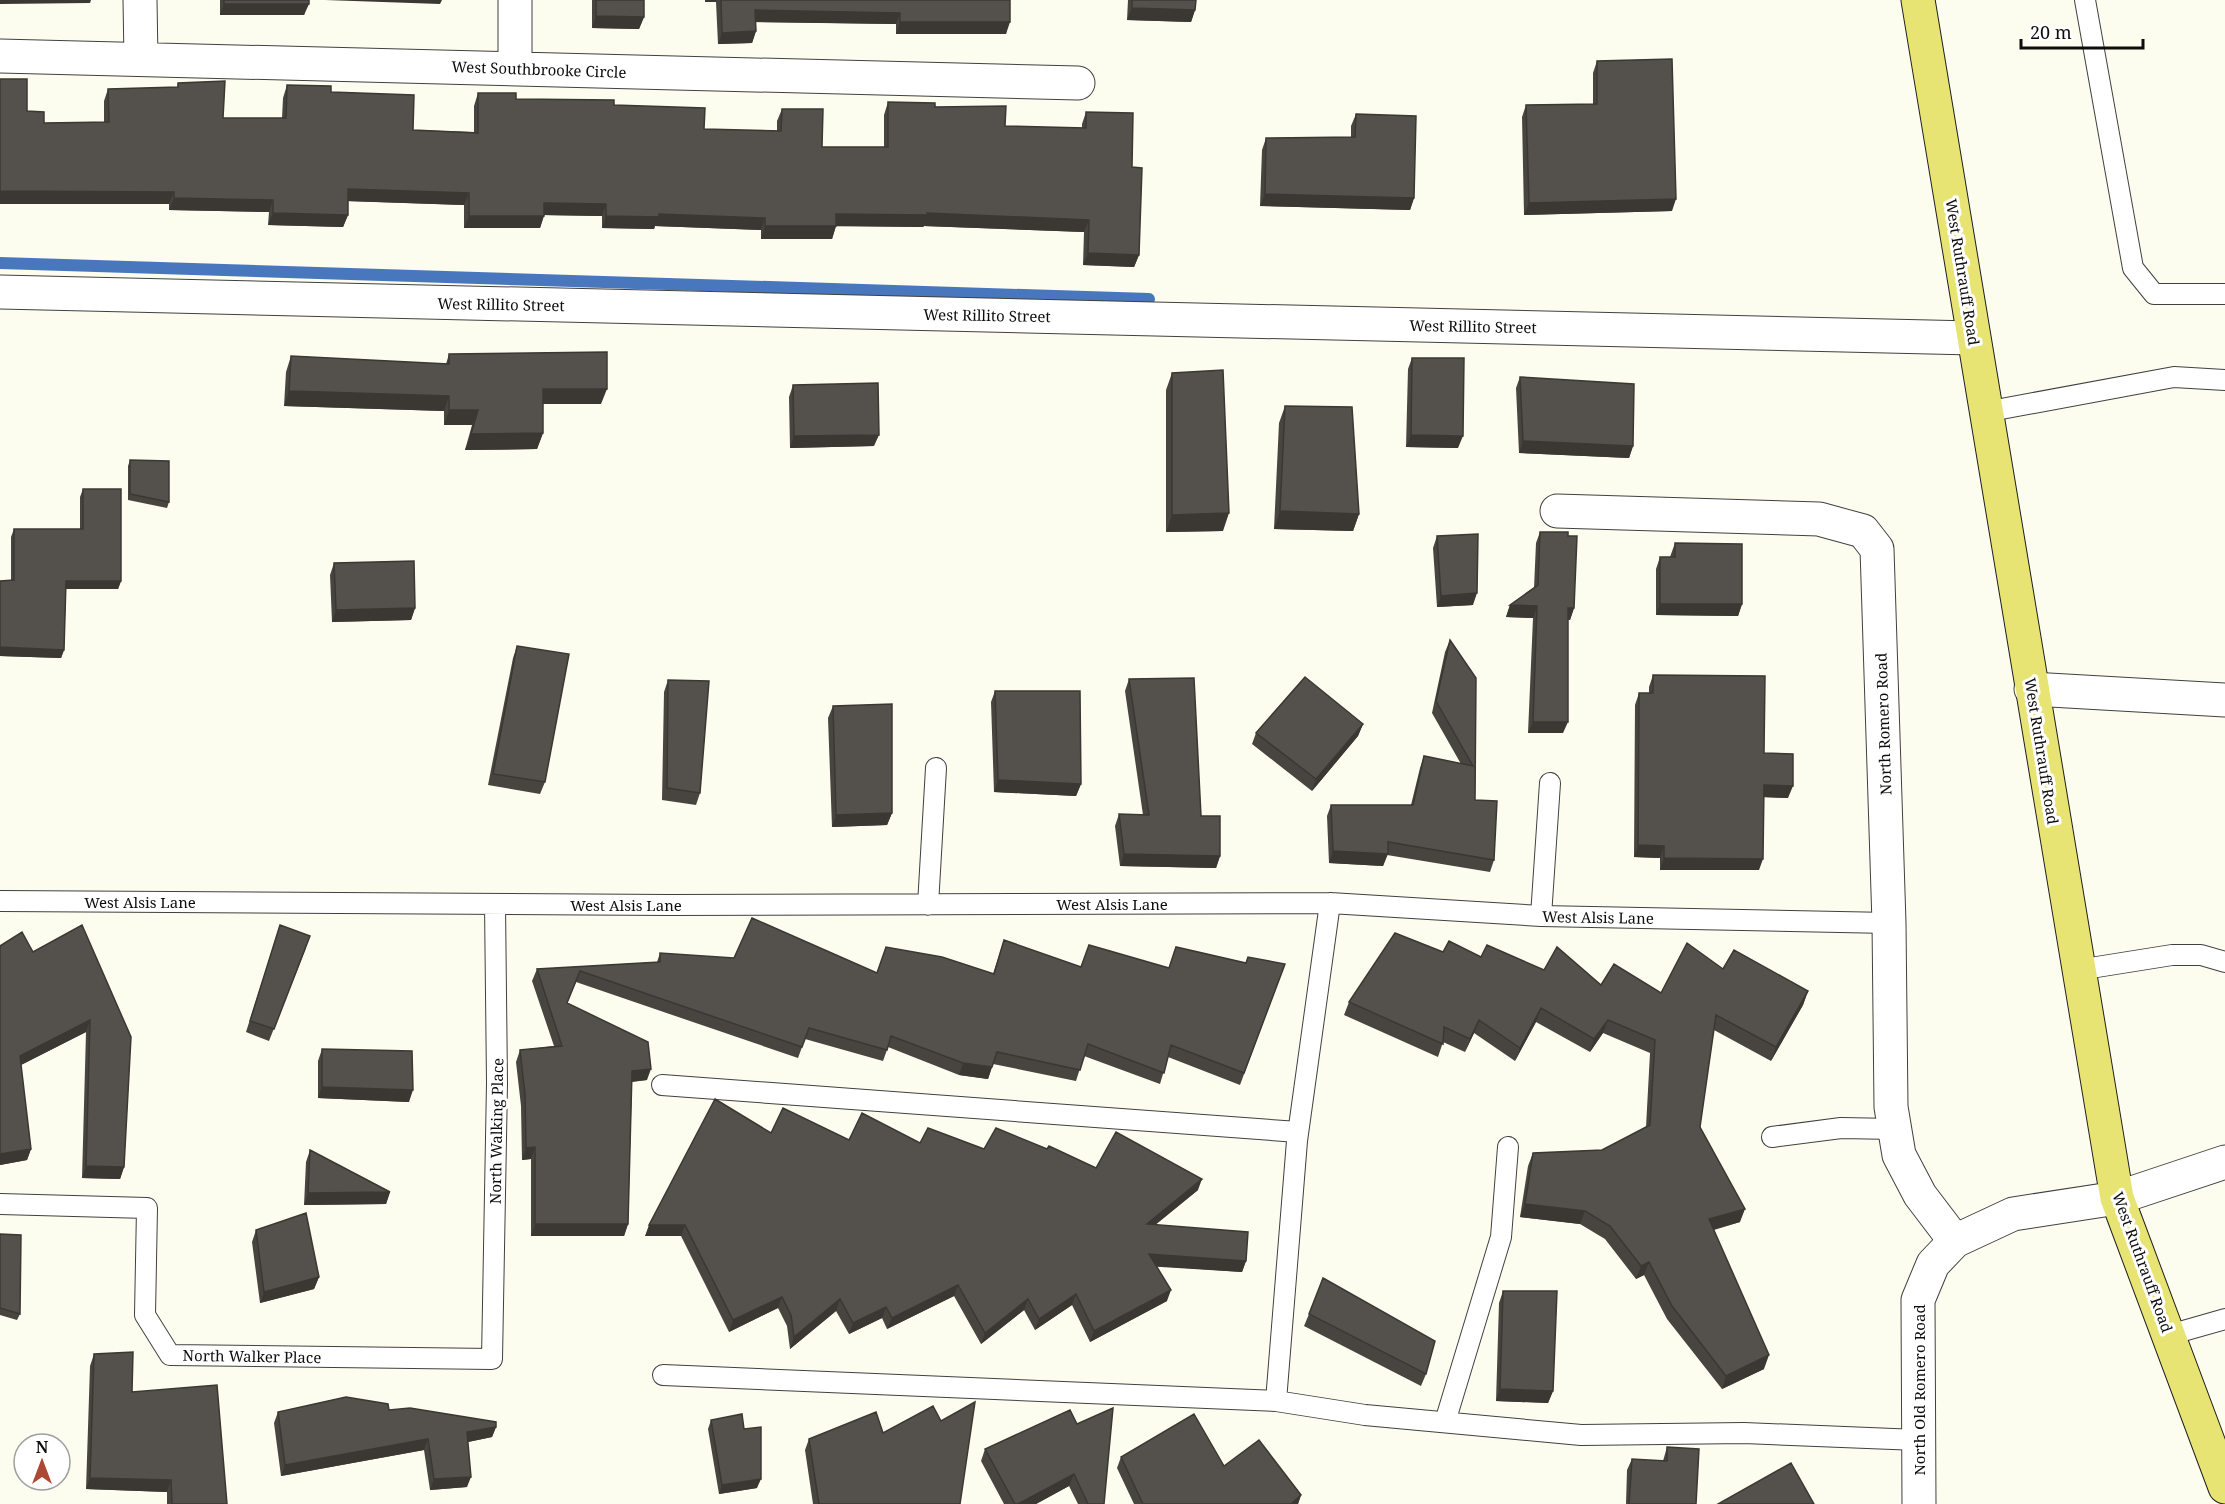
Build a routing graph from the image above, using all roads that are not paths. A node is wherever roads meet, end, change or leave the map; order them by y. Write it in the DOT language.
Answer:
graph roads {
  1 [pos="140,0"];
  2 [pos="515,0"];
  3 [pos="1918,0"];
  4 [pos="2085,0"];
  5 [pos="0,56"];
  6 [pos="141,59"];
  7 [pos="515,68"];
  8 [pos="1078,84"];
  9 [pos="0,292"];
  10 [pos="2225,294"];
  11 [pos="1973,338"];
  12 [pos="2225,380"];
  13 [pos="1985,412"];
  14 [pos="1557,511"];
  15 [pos="2031,689"];
  16 [pos="2225,700"];
  17 [pos="936,768"];
  18 [pos="1550,783"];
  19 [pos="0,901"];
  20 [pos="1330,903"];
  21 [pos="495,904"];
  22 [pos="928,905"];
  23 [pos="1541,916"];
  24 [pos="1889,923"];
  25 [pos="2225,962"];
  26 [pos="2078,970"];
  27 [pos="662,1085"];
  28 [pos="1895,1129"];
  29 [pos="1298,1132"];
  30 [pos="1772,1137"];
  31 [pos="1508,1147"];
  32 [pos="2225,1162"];
  33 [pos="2117,1198"];
  34 [pos="0,1204"];
  35 [pos="1954,1240"];
  36 [pos="2225,1319"];
  37 [pos="2169,1335"];
  38 [pos="492,1359"];
  39 [pos="663,1375"];
  40 [pos="1276,1401"];
  41 [pos="1445,1422"];
  42 [pos="1918,1440"];
  43 [pos="2225,1487"];
  44 [pos="1919,1504"];
  1 -- 6 [label="street"];
  2 -- 7 [label="street"];
  3 -- 11 [label="main road, West Ruthrauff Road"];
  4 -- 10 [label="lane"];
  5 -- 6 [label="street, West Southbrooke Circle"];
  6 -- 7 [label="street, West Southbrooke Circle"];
  7 -- 8 [label="street, West Southbrooke Circle"];
  9 -- 11 [label="street, West Rillito Street"];
  11 -- 13 [label="main road, West Ruthrauff Road"];
  12 -- 13 [label="lane"];
  13 -- 15 [label="main road, West Ruthrauff Road"];
  14 -- 24 [label="street, North Romero Road"];
  15 -- 16 [label="street"];
  15 -- 26 [label="main road, West Ruthrauff Road"];
  17 -- 22 [label="lane"];
  18 -- 23 [label="lane"];
  19 -- 21 [label="lane, West Alsis Lane"];
  20 -- 22 [label="lane, West Alsis Lane"];
  20 -- 23 [label="lane, West Alsis Lane"];
  20 -- 29 [label="lane"];
  21 -- 22 [label="lane, West Alsis Lane"];
  21 -- 38 [label="lane, North Walking Place"];
  23 -- 24 [label="lane, West Alsis Lane"];
  24 -- 28 [label="street"];
  25 -- 26 [label="lane"];
  26 -- 33 [label="main road, West Ruthrauff Road"];
  27 -- 29 [label="lane"];
  28 -- 30 [label="lane"];
  28 -- 35 [label="street"];
  29 -- 40 [label="lane"];
  31 -- 41 [label="lane"];
  32 -- 33 [label="street, North Old Romero Road"];
  33 -- 35 [label="street, North Old Romero Road"];
  33 -- 37 [label="main road, West Ruthrauff Road"];
  34 -- 38 [label="lane, North Walker Place"];
  35 -- 42 [label="street, North Old Romero Road"];
  36 -- 37 [label="lane"];
  37 -- 43 [label="main road, West Ruthrauff Road"];
  39 -- 40 [label="lane"];
  40 -- 41 [label="lane"];
  41 -- 42 [label="lane"];
  42 -- 44 [label="street, North Old Romero Road"];
}
